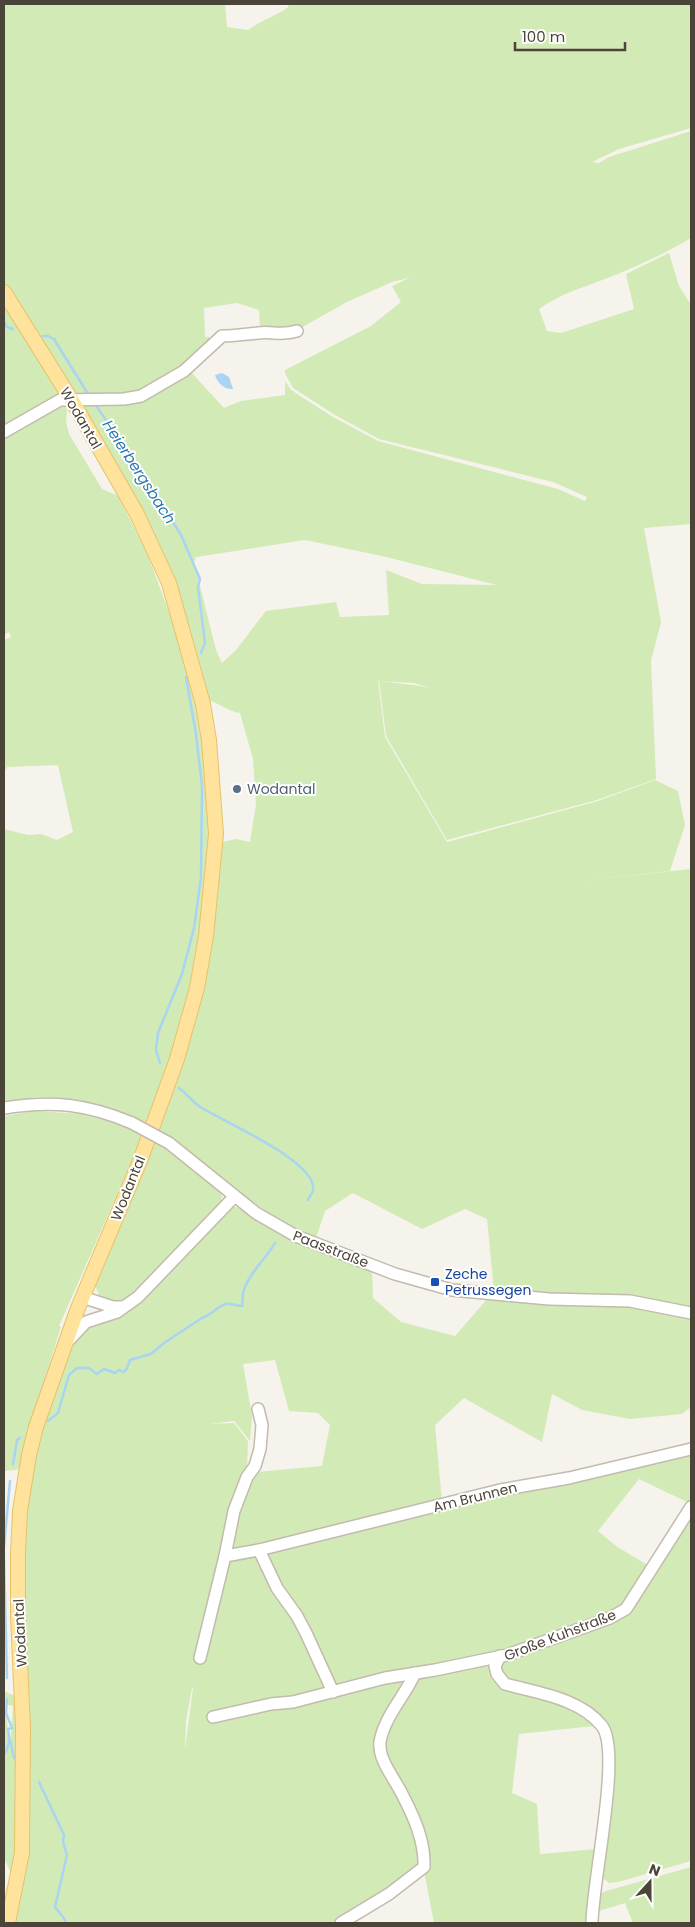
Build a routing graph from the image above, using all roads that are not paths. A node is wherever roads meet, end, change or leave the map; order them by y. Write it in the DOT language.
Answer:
graph roads {
  1 [pos="4,292"];
  2 [pos="297,332"];
  3 [pos="72,401"];
  4 [pos="4,432"];
  5 [pos="4,1108"];
  6 [pos="234,1197"];
  7 [pos="80,1302"];
  8 [pos="122,1307"];
  9 [pos="691,1313"];
  10 [pos="100,1316"];
  11 [pos="63,1348"];
  12 [pos="258,1409"];
  13 [pos="691,1449"];
  14 [pos="691,1507"];
  15 [pos="259,1550"];
  16 [pos="225,1556"];
  17 [pos="500,1656"];
  18 [pos="200,1658"];
  19 [pos="415,1673"];
  20 [pos="333,1692"];
  21 [pos="213,1717"];
  22 [pos="8,1923"];
  23 [pos="341,1923"];
  24 [pos="592,1923"];
  1 -- 3 [label="main road, Wodantal"];
  2 -- 3 [label="street"];
  3 -- 4 [label="street"];
  3 -- 7 [label="main road, Wodantal"];
  5 -- 6 [label="street, Paasstraße, bridge"];
  6 -- 8 [label="street, Wodantal"];
  6 -- 9 [label="street, Paasstraße"];
  7 -- 8 [label="street"];
  7 -- 10 [label="street"];
  7 -- 11 [label="main road, Wodantal"];
  8 -- 10 [label="street, Wodantal"];
  10 -- 11 [label="street, Wodantal"];
  11 -- 22 [label="main road, Wodantal"];
  12 -- 16 [label="street"];
  13 -- 15 [label="street, Am Brunnen"];
  14 -- 17 [label="street, Große Kuhstraße"];
  15 -- 16 [label="street, Am Brunnen"];
  15 -- 20 [label="street"];
  16 -- 18 [label="street"];
  17 -- 19 [label="street"];
  17 -- 24 [label="street, Große Kuhstraße"];
  19 -- 20 [label="street"];
  19 -- 23 [label="street"];
  20 -- 21 [label="street"];
}
